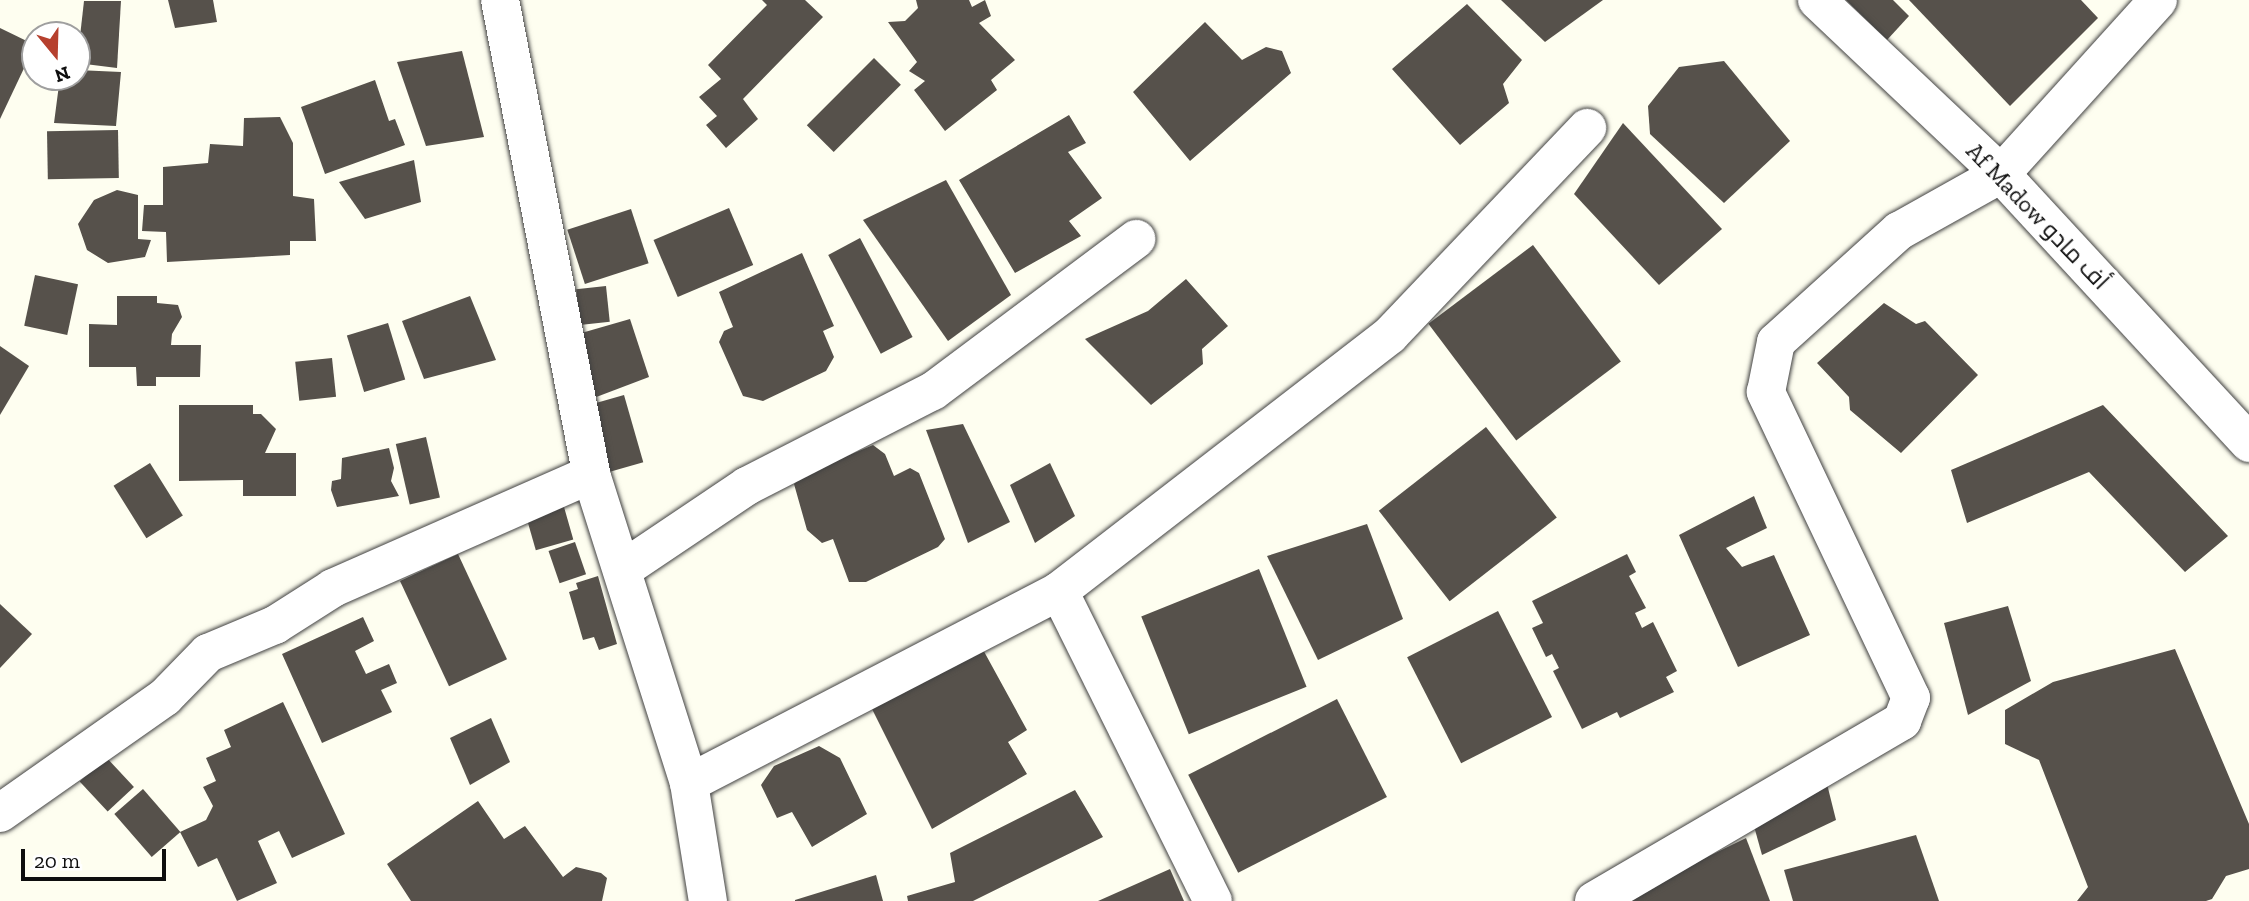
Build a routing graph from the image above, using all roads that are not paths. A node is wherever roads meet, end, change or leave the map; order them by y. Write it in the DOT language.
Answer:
graph roads {
  1 [pos="500,0"];
  2 [pos="1817,0"];
  3 [pos="2158,0"];
  4 [pos="1587,128"];
  5 [pos="2001,174"];
  6 [pos="1136,239"];
  7 [pos="2249,443"];
  8 [pos="591,474"];
  9 [pos="622,570"];
  10 [pos="1059,591"];
  11 [pos="689,783"];
  12 [pos="0,813"];
  13 [pos="708,901"];
  14 [pos="1213,901"];
  15 [pos="1594,901"];
  1 -- 8 [label="street"];
  2 -- 5 [label="street, Af Madow أف مادو"];
  3 -- 5 [label="street"];
  4 -- 10 [label="street"];
  5 -- 7 [label="street, Af Madow أف مادو"];
  5 -- 15 [label="street"];
  6 -- 9 [label="street"];
  8 -- 9 [label="street"];
  8 -- 12 [label="street"];
  9 -- 11 [label="street"];
  10 -- 11 [label="street"];
  10 -- 14 [label="street"];
  11 -- 13 [label="street"];
}
